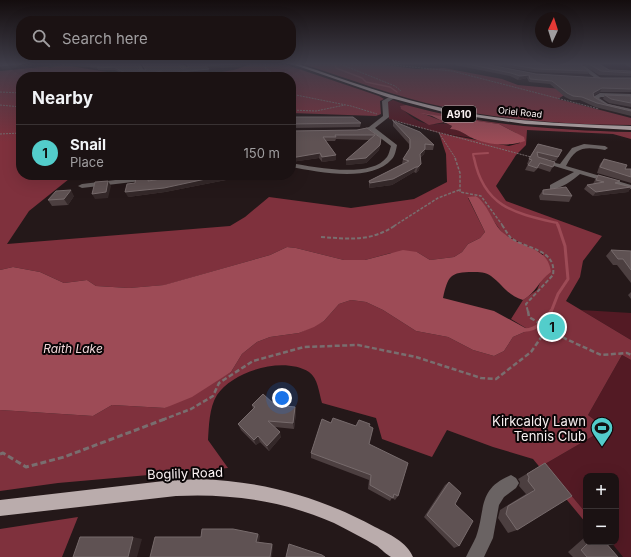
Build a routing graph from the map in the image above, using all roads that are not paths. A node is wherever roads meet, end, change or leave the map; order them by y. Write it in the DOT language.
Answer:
graph roads {
  1 [pos="372,90"];
  2 [pos="631,96"];
  3 [pos="393,97"];
  4 [pos="631,111"];
  5 [pos="371,128"];
  6 [pos="631,128"];
  7 [pos="357,131"];
  8 [pos="605,148"];
  9 [pos="538,160"];
  10 [pos="296,166"];
  11 [pos="562,166"];
  12 [pos="579,172"];
  13 [pos="133,180"];
  14 [pos="82,186"];
  15 [pos="553,187"];
  16 [pos="631,187"];
  17 [pos="511,483"];
  18 [pos="0,508"];
  19 [pos="404,557"];
  20 [pos="475,557"];
  1 -- 3 [label="main road, Oriel Road / A910"];
  2 -- 4 [label="street"];
  3 -- 5 [label="street"];
  3 -- 6 [label="main road, Oriel Road / A910"];
  5 -- 7 [label="street"];
  5 -- 10 [label="street"];
  8 -- 11 [label="street"];
  9 -- 11 [label="street"];
  11 -- 12 [label="street"];
  12 -- 15 [label="street"];
  12 -- 16 [label="street"];
  13 -- 14 [label="street"];
  17 -- 20 [label="street"];
  18 -- 19 [label="main road, Boglily Road"];
}
